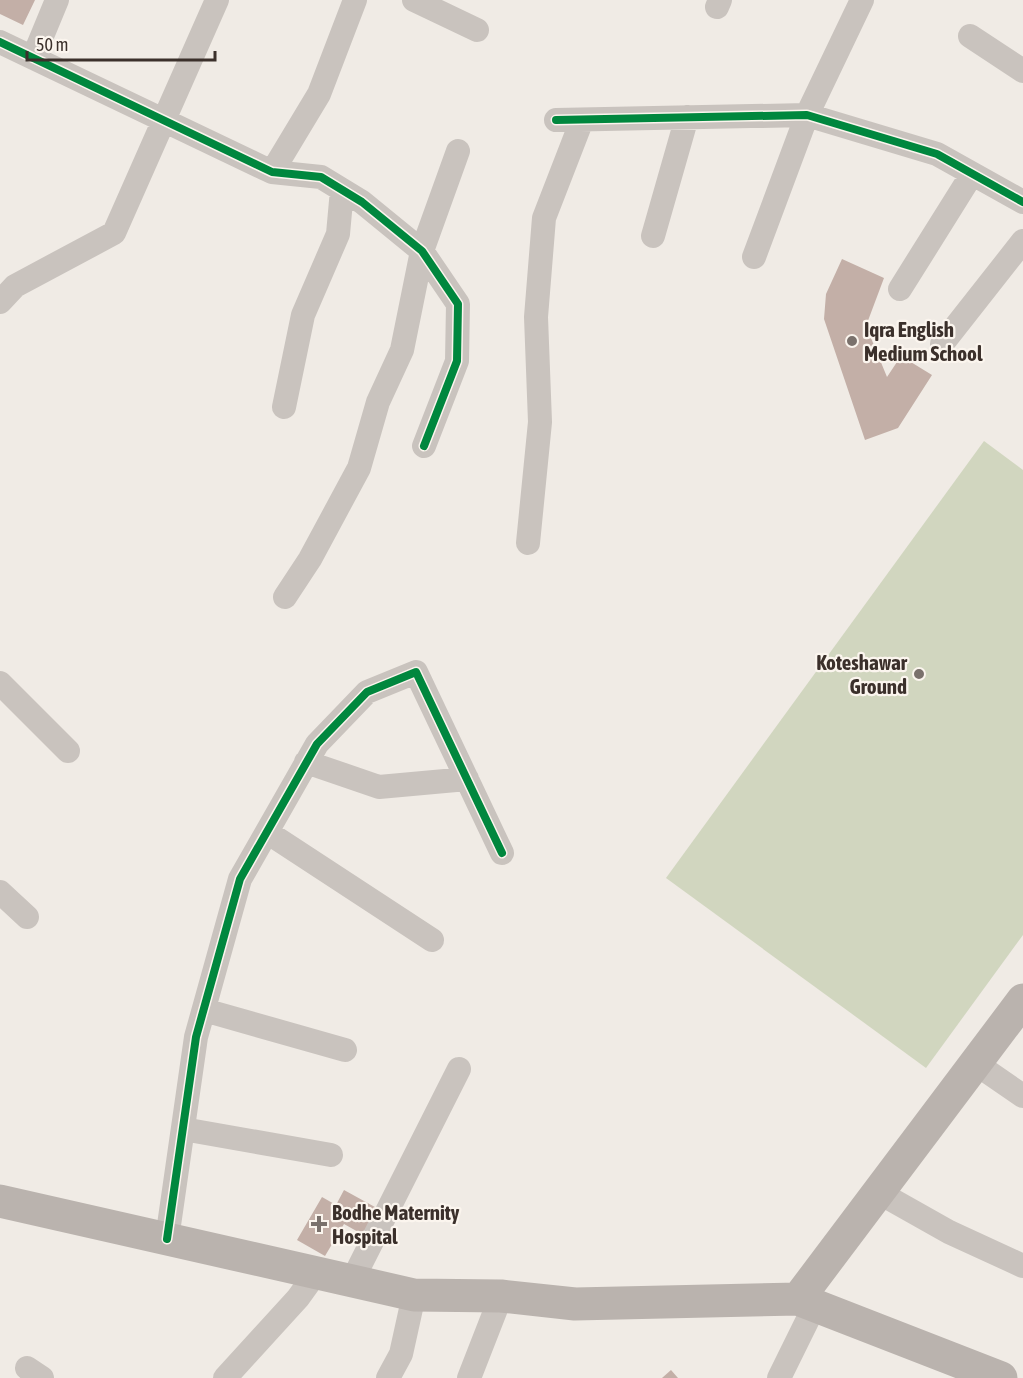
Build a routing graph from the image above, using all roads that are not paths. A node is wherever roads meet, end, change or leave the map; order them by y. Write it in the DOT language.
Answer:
graph roads {
  1 [pos="57,0"];
  2 [pos="217,0"];
  3 [pos="355,0"];
  4 [pos="414,0"];
  5 [pos="862,0"];
  6 [pos="477,30"];
  7 [pos="970,36"];
  8 [pos="0,42"];
  9 [pos="33,58"];
  10 [pos="1023,71"];
  11 [pos="807,114"];
  12 [pos="687,117"];
  13 [pos="164,120"];
  14 [pos="556,120"];
  15 [pos="582,120"];
  16 [pos="458,151"];
  17 [pos="272,172"];
  18 [pos="972,174"];
  19 [pos="342,190"];
  20 [pos="1021,197"];
  21 [pos="653,236"];
  22 [pos="1023,241"];
  23 [pos="422,251"];
  24 [pos="754,257"];
  25 [pos="900,289"];
  26 [pos="0,302"];
  27 [pos="942,344"];
  28 [pos="284,407"];
  29 [pos="424,446"];
  30 [pos="528,543"];
  31 [pos="285,597"];
  32 [pos="0,683"];
  33 [pos="68,751"];
  34 [pos="306,762"];
  35 [pos="467,779"];
  36 [pos="267,832"];
  37 [pos="502,853"];
  38 [pos="0,892"];
  39 [pos="27,917"];
  40 [pos="432,940"];
  41 [pos="1023,1000"];
  42 [pos="204,1010"];
  43 [pos="345,1050"];
  44 [pos="975,1063"];
  45 [pos="459,1069"];
  46 [pos="1023,1096"];
  47 [pos="183,1129"];
  48 [pos="331,1155"];
  49 [pos="878,1192"];
  50 [pos="0,1201"];
  51 [pos="167,1239"];
  52 [pos="1023,1266"];
  53 [pos="316,1273"];
  54 [pos="352,1281"];
  55 [pos="414,1295"];
  56 [pos="501,1296"];
  57 [pos="806,1302"];
  58 [pos="958,1370"];
  59 [pos="225,1378"];
  60 [pos="388,1378"];
  61 [pos="469,1378"];
  62 [pos="779,1378"];
  63 [pos="1001,1378"];
  1 -- 9 [label="street"];
  2 -- 13 [label="street"];
  3 -- 17 [label="street"];
  4 -- 6 [label="street"];
  5 -- 11 [label="street"];
  7 -- 10 [label="street"];
  8 -- 9 [label="street"];
  9 -- 13 [label="street"];
  11 -- 12 [label="street"];
  11 -- 18 [label="street"];
  11 -- 24 [label="street"];
  12 -- 15 [label="street"];
  12 -- 21 [label="street"];
  13 -- 17 [label="street"];
  13 -- 26 [label="street"];
  14 -- 15 [label="street"];
  15 -- 30 [label="street"];
  16 -- 23 [label="street"];
  17 -- 19 [label="street"];
  18 -- 20 [label="street"];
  18 -- 25 [label="street"];
  19 -- 23 [label="street"];
  19 -- 28 [label="street"];
  22 -- 27 [label="street"];
  23 -- 29 [label="street"];
  23 -- 31 [label="street"];
  32 -- 33 [label="street"];
  34 -- 35 [label="street"];
  34 -- 35 [label="street"];
  34 -- 36 [label="street"];
  35 -- 37 [label="street"];
  36 -- 40 [label="street"];
  36 -- 42 [label="street"];
  38 -- 39 [label="street"];
  41 -- 44 [label="main road"];
  42 -- 43 [label="street"];
  42 -- 47 [label="street"];
  44 -- 46 [label="street"];
  44 -- 49 [label="main road"];
  45 -- 54 [label="street"];
  47 -- 48 [label="street"];
  47 -- 51 [label="street"];
  49 -- 52 [label="street"];
  49 -- 57 [label="main road"];
  50 -- 51 [label="main road"];
  51 -- 53 [label="main road"];
  53 -- 54 [label="main road"];
  53 -- 59 [label="street"];
  54 -- 55 [label="main road"];
  55 -- 56 [label="main road"];
  55 -- 60 [label="street"];
  56 -- 57 [label="main road"];
  56 -- 61 [label="street"];
  57 -- 58 [label="main road"];
  57 -- 62 [label="street"];
  58 -- 63 [label="main road"];
}
